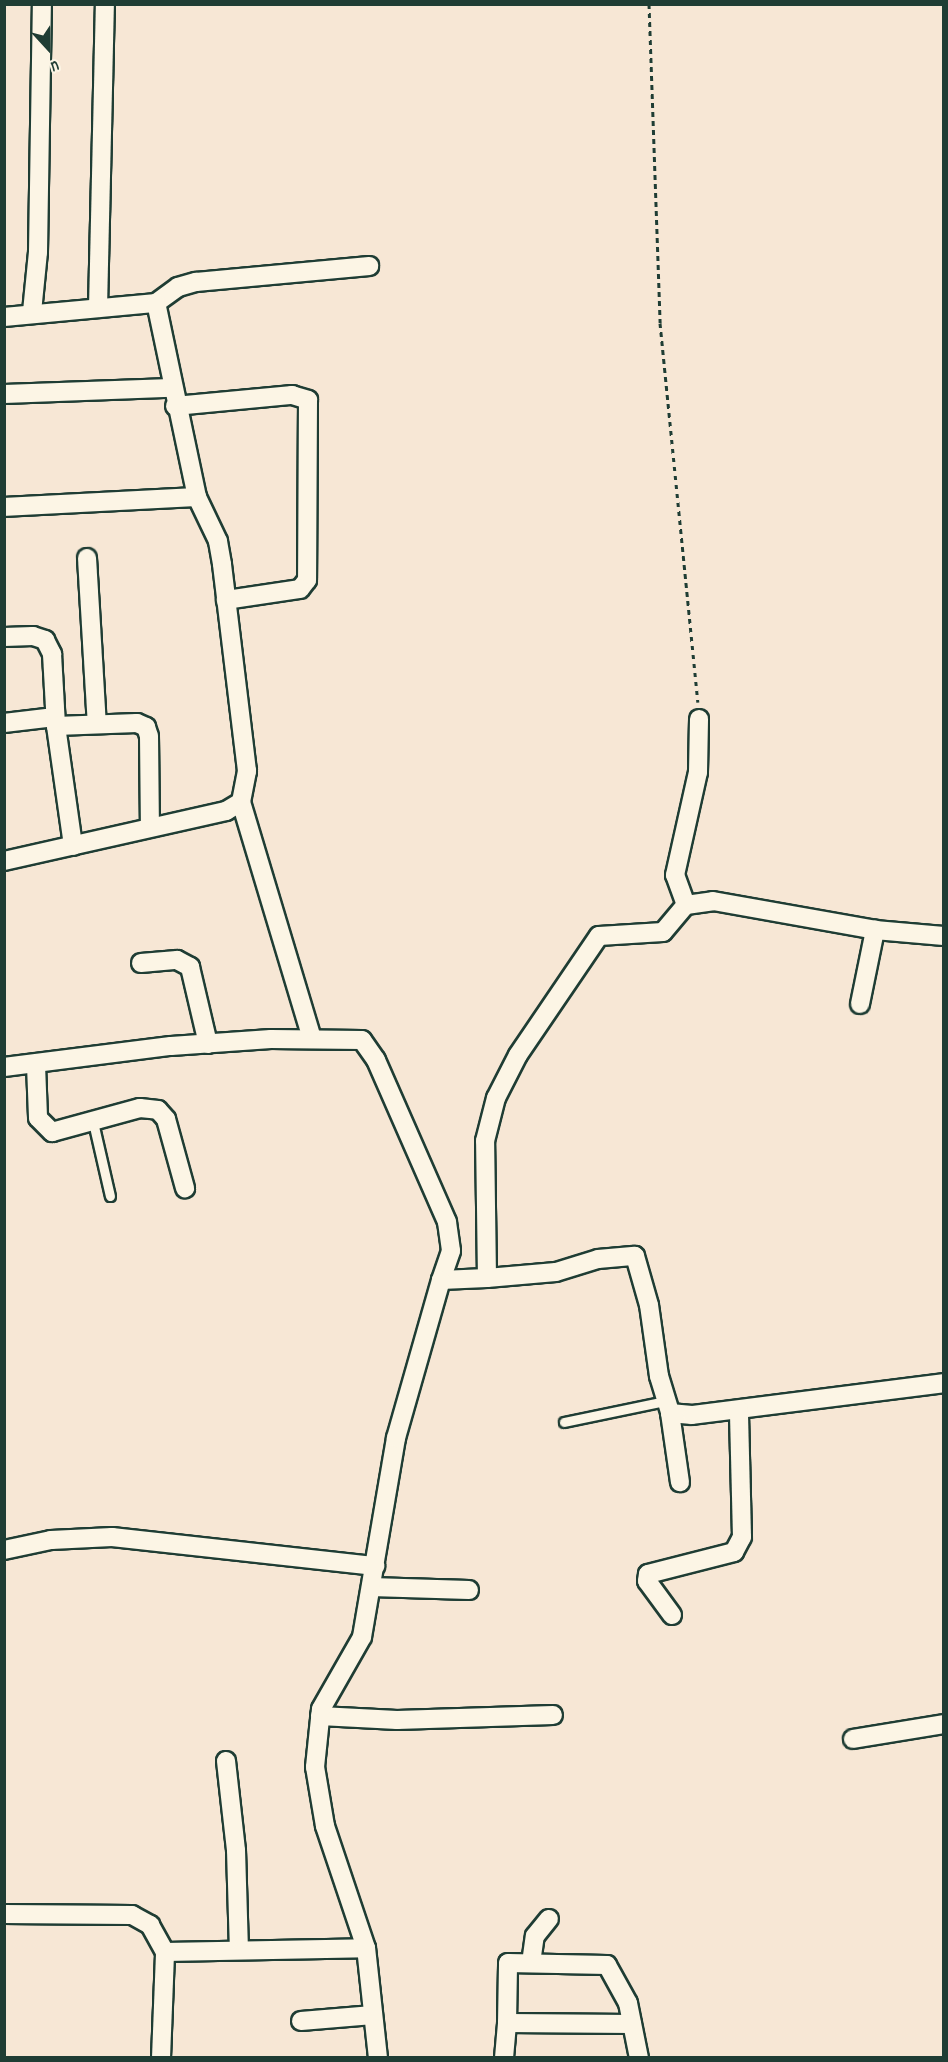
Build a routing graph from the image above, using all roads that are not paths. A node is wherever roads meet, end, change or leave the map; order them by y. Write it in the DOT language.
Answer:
graph roads {
  1 [pos="42,4"];
  2 [pos="105,4"];
  3 [pos="369,266"];
  4 [pos="156,303"];
  5 [pos="98,308"];
  6 [pos="32,312"];
  7 [pos="4,317"];
  8 [pos="171,388"];
  9 [pos="4,394"];
  10 [pos="175,406"];
  11 [pos="196,497"];
  12 [pos="4,507"];
  13 [pos="87,558"];
  14 [pos="226,600"];
  15 [pos="4,636"];
  16 [pos="699,719"];
  17 [pos="56,722"];
  18 [pos="4,723"];
  19 [pos="97,724"];
  20 [pos="241,802"];
  21 [pos="150,825"];
  22 [pos="73,846"];
  23 [pos="4,861"];
  24 [pos="686,905"];
  25 [pos="875,930"];
  26 [pos="944,936"];
  27 [pos="141,963"];
  28 [pos="860,1004"];
  29 [pos="312,1039"];
  30 [pos="208,1044"];
  31 [pos="36,1065"];
  32 [pos="4,1067"];
  33 [pos="93,1122"];
  34 [pos="185,1188"];
  35 [pos="110,1196"];
  36 [pos="478,1279"];
  37 [pos="444,1281"];
  38 [pos="944,1383"];
  39 [pos="668,1407"];
  40 [pos="739,1410"];
  41 [pos="564,1422"];
  42 [pos="680,1482"];
  43 [pos="4,1550"];
  44 [pos="375,1566"];
  45 [pos="371,1587"];
  46 [pos="469,1590"];
  47 [pos="672,1615"];
  48 [pos="553,1715"];
  49 [pos="320,1716"];
  50 [pos="944,1724"];
  51 [pos="853,1739"];
  52 [pos="226,1761"];
  53 [pos="4,1914"];
  54 [pos="549,1919"];
  55 [pos="366,1948"];
  56 [pos="239,1950"];
  57 [pos="165,1952"];
  58 [pos="531,1963"];
  59 [pos="373,2015"];
  60 [pos="301,2021"];
  61 [pos="507,2023"];
  62 [pos="632,2024"];
  63 [pos="161,2058"];
  64 [pos="378,2058"];
  65 [pos="504,2058"];
  66 [pos="639,2058"];
  1 -- 6 [label="street"];
  2 -- 5 [label="street"];
  3 -- 4 [label="street"];
  4 -- 5 [label="street"];
  4 -- 8 [label="street"];
  5 -- 6 [label="street"];
  6 -- 7 [label="street"];
  8 -- 9 [label="street"];
  8 -- 10 [label="street"];
  10 -- 11 [label="street"];
  10 -- 14 [label="street"];
  11 -- 12 [label="street"];
  11 -- 14 [label="street"];
  13 -- 19 [label="street"];
  14 -- 20 [label="street"];
  15 -- 17 [label="street"];
  16 -- 24 [label="street"];
  17 -- 18 [label="street"];
  17 -- 19 [label="street"];
  17 -- 22 [label="street"];
  19 -- 21 [label="street"];
  20 -- 21 [label="street"];
  20 -- 29 [label="street"];
  21 -- 22 [label="street"];
  22 -- 23 [label="street"];
  24 -- 25 [label="street"];
  24 -- 36 [label="street"];
  25 -- 26 [label="street"];
  25 -- 28 [label="street"];
  27 -- 30 [label="street"];
  29 -- 30 [label="street"];
  29 -- 37 [label="street"];
  30 -- 31 [label="street"];
  31 -- 32 [label="street"];
  31 -- 33 [label="street"];
  33 -- 34 [label="street"];
  33 -- 35 [label="lane"];
  36 -- 37 [label="street"];
  36 -- 39 [label="street"];
  37 -- 44 [label="street"];
  38 -- 40 [label="street"];
  39 -- 40 [label="street"];
  39 -- 41 [label="lane"];
  39 -- 42 [label="street"];
  40 -- 47 [label="street"];
  43 -- 44 [label="street"];
  44 -- 45 [label="street"];
  45 -- 46 [label="street"];
  45 -- 49 [label="street"];
  48 -- 49 [label="street"];
  49 -- 55 [label="street"];
  50 -- 51 [label="street"];
  52 -- 56 [label="street"];
  53 -- 57 [label="street"];
  54 -- 58 [label="street"];
  55 -- 56 [label="street"];
  55 -- 59 [label="street"];
  56 -- 57 [label="street"];
  57 -- 63 [label="street"];
  58 -- 61 [label="street"];
  58 -- 62 [label="street"];
  59 -- 60 [label="street"];
  59 -- 64 [label="street"];
  61 -- 62 [label="street"];
  61 -- 65 [label="street"];
  62 -- 66 [label="street"];
}
